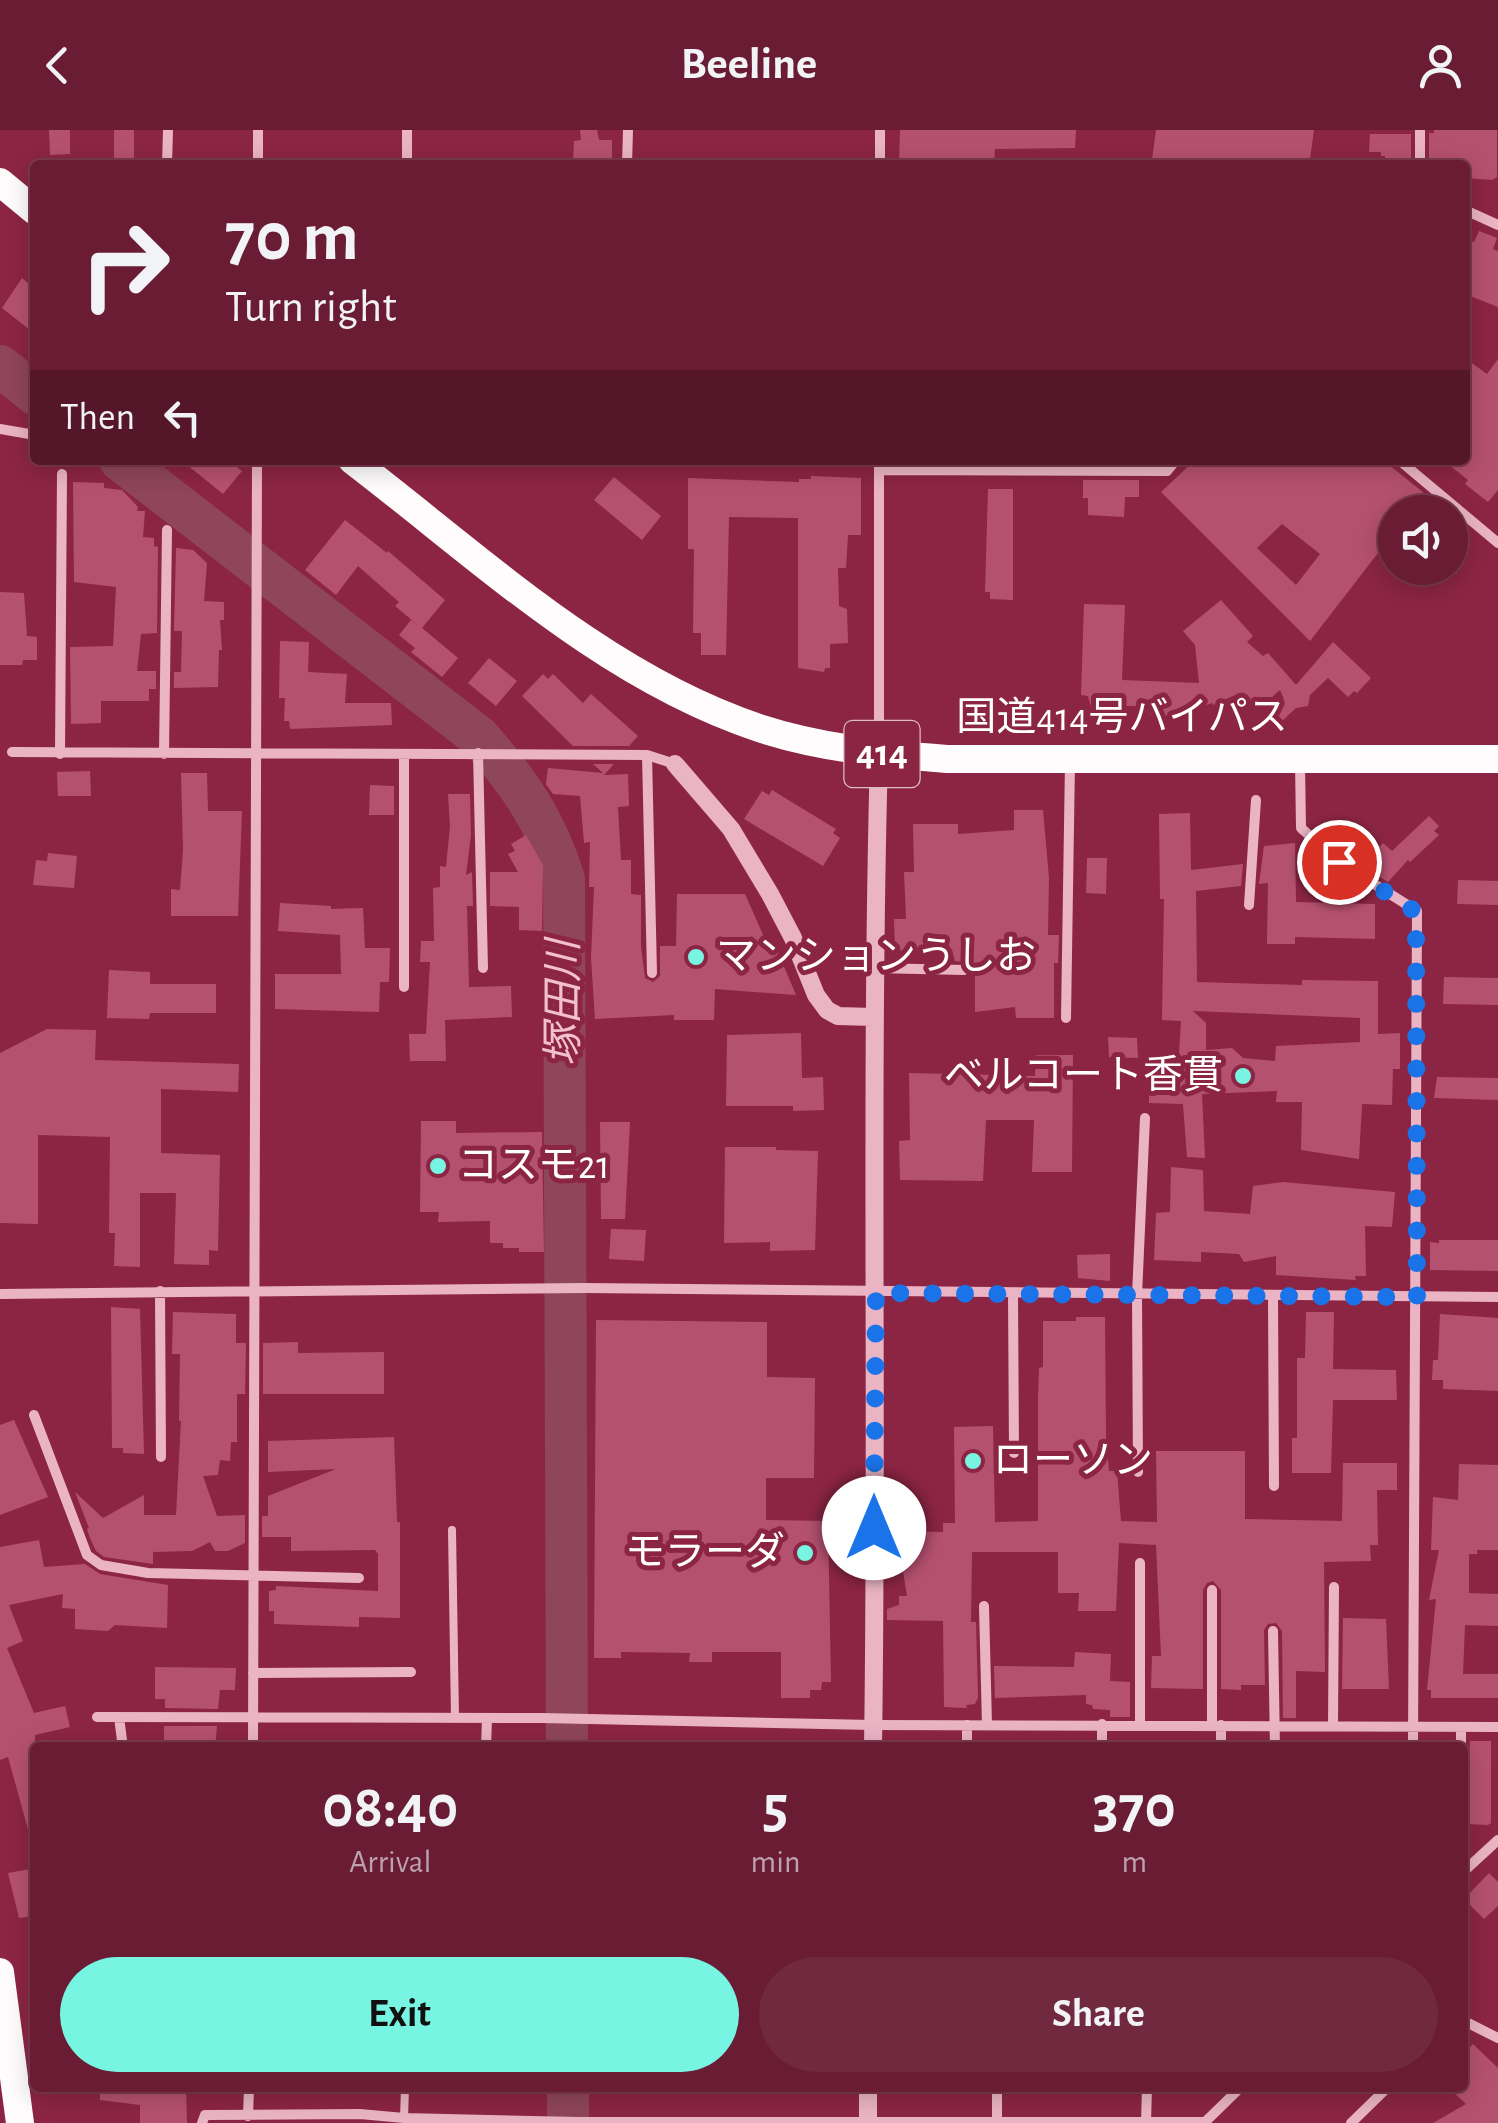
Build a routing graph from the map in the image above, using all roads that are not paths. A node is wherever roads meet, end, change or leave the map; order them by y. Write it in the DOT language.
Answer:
graph roads {
  1 [pos="168,130"];
  2 [pos="258,130"];
  3 [pos="407,130"];
  4 [pos="628,130"];
  5 [pos="880,130"];
  6 [pos="1420,130"];
  7 [pos="167,160"];
  8 [pos="258,160"];
  9 [pos="406,160"];
  10 [pos="627,160"];
  11 [pos="880,160"];
  12 [pos="1420,160"];
  13 [pos="0,182"];
  14 [pos="30,208"];
  15 [pos="1470,212"];
  16 [pos="1498,224"];
  17 [pos="0,430"];
  18 [pos="30,434"];
  19 [pos="256,465"];
  20 [pos="358,465"];
  21 [pos="879,465"];
  22 [pos="1084,465"];
  23 [pos="1172,465"];
  24 [pos="1405,465"];
  25 [pos="62,474"];
  26 [pos="168,530"];
  27 [pos="1498,543"];
  28 [pos="12,752"];
  29 [pos="473,753"];
  30 [pos="60,754"];
  31 [pos="164,754"];
  32 [pos="404,754"];
  33 [pos="879,754"];
  34 [pos="257,755"];
  35 [pos="647,755"];
  36 [pos="1300,758"];
  37 [pos="1498,759"];
  38 [pos="1070,762"];
  39 [pos="676,764"];
  40 [pos="1256,800"];
  41 [pos="1249,905"];
  42 [pos="483,968"];
  43 [pos="874,968"];
  44 [pos="964,970"];
  45 [pos="652,973"];
  46 [pos="404,987"];
  47 [pos="873,1017"];
  48 [pos="1066,1018"];
  49 [pos="1145,1118"];
  50 [pos="253,1290"];
  51 [pos="160,1291"];
  52 [pos="876,1293"];
  53 [pos="0,1294"];
  54 [pos="1013,1294"];
  55 [pos="1137,1296"];
  56 [pos="1274,1296"];
  57 [pos="1417,1297"];
  58 [pos="1498,1297"];
  59 [pos="34,1415"];
  60 [pos="1014,1453"];
  61 [pos="160,1457"];
  62 [pos="1138,1472"];
  63 [pos="1274,1486"];
  64 [pos="452,1530"];
  65 [pos="1140,1563"];
  66 [pos="253,1575"];
  67 [pos="359,1578"];
  68 [pos="1334,1587"];
  69 [pos="1212,1590"];
  70 [pos="984,1606"];
  71 [pos="1273,1631"];
  72 [pos="412,1672"];
  73 [pos="254,1673"];
  74 [pos="119,1717"];
  75 [pos="97,1718"];
  76 [pos="253,1718"];
  77 [pos="455,1718"];
  78 [pos="488,1718"];
  79 [pos="874,1724"];
  80 [pos="1102,1724"];
  81 [pos="1140,1724"];
  82 [pos="967,1725"];
  83 [pos="988,1725"];
  84 [pos="1216,1725"];
  85 [pos="1275,1725"];
  86 [pos="1333,1726"];
  87 [pos="1413,1727"];
  88 [pos="1461,1727"];
  89 [pos="1498,1727"];
  90 [pos="121,1742"];
  91 [pos="253,1742"];
  92 [pos="486,1742"];
  93 [pos="873,1742"];
  94 [pos="967,1742"];
  95 [pos="1102,1742"];
  96 [pos="1219,1742"];
  97 [pos="1275,1742"];
  98 [pos="1413,1742"];
  99 [pos="1461,1742"];
  100 [pos="1498,1840"];
  101 [pos="1468,1868"];
  102 [pos="0,1972"];
  103 [pos="1468,2023"];
  104 [pos="1498,2038"];
  105 [pos="249,2092"];
  106 [pos="405,2092"];
  107 [pos="868,2092"];
  108 [pos="997,2092"];
  109 [pos="1148,2092"];
  110 [pos="1236,2092"];
  111 [pos="1383,2092"];
  112 [pos="248,2116"];
  113 [pos="360,2118"];
  114 [pos="404,2118"];
  115 [pos="579,2122"];
  116 [pos="996,2122"];
  117 [pos="1146,2122"];
  118 [pos="1205,2122"];
  119 [pos="20,2123"];
  120 [pos="202,2123"];
  121 [pos="868,2123"];
  122 [pos="1351,2123"];
  1 -- 7 [label="street"];
  2 -- 8 [label="street"];
  3 -- 9 [label="street"];
  4 -- 10 [label="street"];
  5 -- 11 [label="street"];
  6 -- 12 [label="street"];
  13 -- 14 [label="highway"];
  15 -- 16 [label="street"];
  17 -- 18 [label="street"];
  19 -- 34 [label="street"];
  20 -- 33 [label="highway, 国道414号バイパス / 414"];
  21 -- 22 [label="street"];
  21 -- 33 [label="street"];
  22 -- 23 [label="street"];
  24 -- 27 [label="street"];
  25 -- 30 [label="street"];
  26 -- 31 [label="street"];
  28 -- 30 [label="street"];
  29 -- 32 [label="street"];
  29 -- 35 [label="street"];
  29 -- 42 [label="street"];
  30 -- 31 [label="street"];
  31 -- 34 [label="street"];
  32 -- 34 [label="street"];
  32 -- 46 [label="street"];
  33 -- 38 [label="highway, 国道414号バイパス / 414"];
  33 -- 43 [label="street"];
  34 -- 50 [label="street"];
  35 -- 39 [label="street"];
  35 -- 45 [label="street"];
  36 -- 37 [label="highway, 国道414号バイパス / 414"];
  36 -- 38 [label="highway, 国道414号バイパス / 414"];
  36 -- 57 [label="street"];
  38 -- 48 [label="street"];
  39 -- 47 [label="street"];
  40 -- 41 [label="street"];
  43 -- 44 [label="street"];
  43 -- 47 [label="street"];
  47 -- 52 [label="street"];
  49 -- 55 [label="street"];
  50 -- 51 [label="street"];
  50 -- 52 [label="street"];
  50 -- 66 [label="street"];
  51 -- 53 [label="street"];
  51 -- 61 [label="street"];
  52 -- 54 [label="street"];
  52 -- 79 [label="street"];
  54 -- 55 [label="street"];
  54 -- 60 [label="street"];
  55 -- 56 [label="street"];
  55 -- 62 [label="street"];
  56 -- 57 [label="street"];
  56 -- 63 [label="street"];
  57 -- 58 [label="street"];
  57 -- 87 [label="street"];
  59 -- 66 [label="street"];
  64 -- 77 [label="lane"];
  65 -- 81 [label="street"];
  66 -- 67 [label="street"];
  66 -- 73 [label="street"];
  68 -- 86 [label="street"];
  69 -- 84 [label="street"];
  70 -- 83 [label="street"];
  71 -- 85 [label="street"];
  72 -- 73 [label="street"];
  73 -- 76 [label="street"];
  74 -- 75 [label="street"];
  74 -- 76 [label="street"];
  74 -- 90 [label="street"];
  76 -- 77 [label="street"];
  76 -- 91 [label="street"];
  77 -- 78 [label="street"];
  78 -- 79 [label="street"];
  78 -- 92 [label="street"];
  79 -- 82 [label="street"];
  79 -- 93 [label="street"];
  80 -- 81 [label="street"];
  80 -- 83 [label="street"];
  80 -- 95 [label="street"];
  81 -- 84 [label="street"];
  82 -- 83 [label="street"];
  82 -- 94 [label="street"];
  84 -- 85 [label="street"];
  84 -- 96 [label="street"];
  85 -- 86 [label="street"];
  85 -- 97 [label="street"];
  86 -- 87 [label="street"];
  87 -- 88 [label="street"];
  87 -- 98 [label="street"];
  88 -- 89 [label="street"];
  88 -- 99 [label="street"];
  100 -- 101 [label="street"];
  102 -- 119 [label="highway"];
  103 -- 104 [label="street"];
  105 -- 112 [label="street"];
  106 -- 114 [label="lane"];
  107 -- 121 [label="street"];
  108 -- 116 [label="street"];
  109 -- 117 [label="street"];
  110 -- 118 [label="street"];
  111 -- 122 [label="street"];
  112 -- 113 [label="street"];
  112 -- 120 [label="street"];
  113 -- 114 [label="street"];
  114 -- 115 [label="street"];
  115 -- 121 [label="street"];
  116 -- 117 [label="street"];
  116 -- 121 [label="street"];
  117 -- 118 [label="street"];
}
